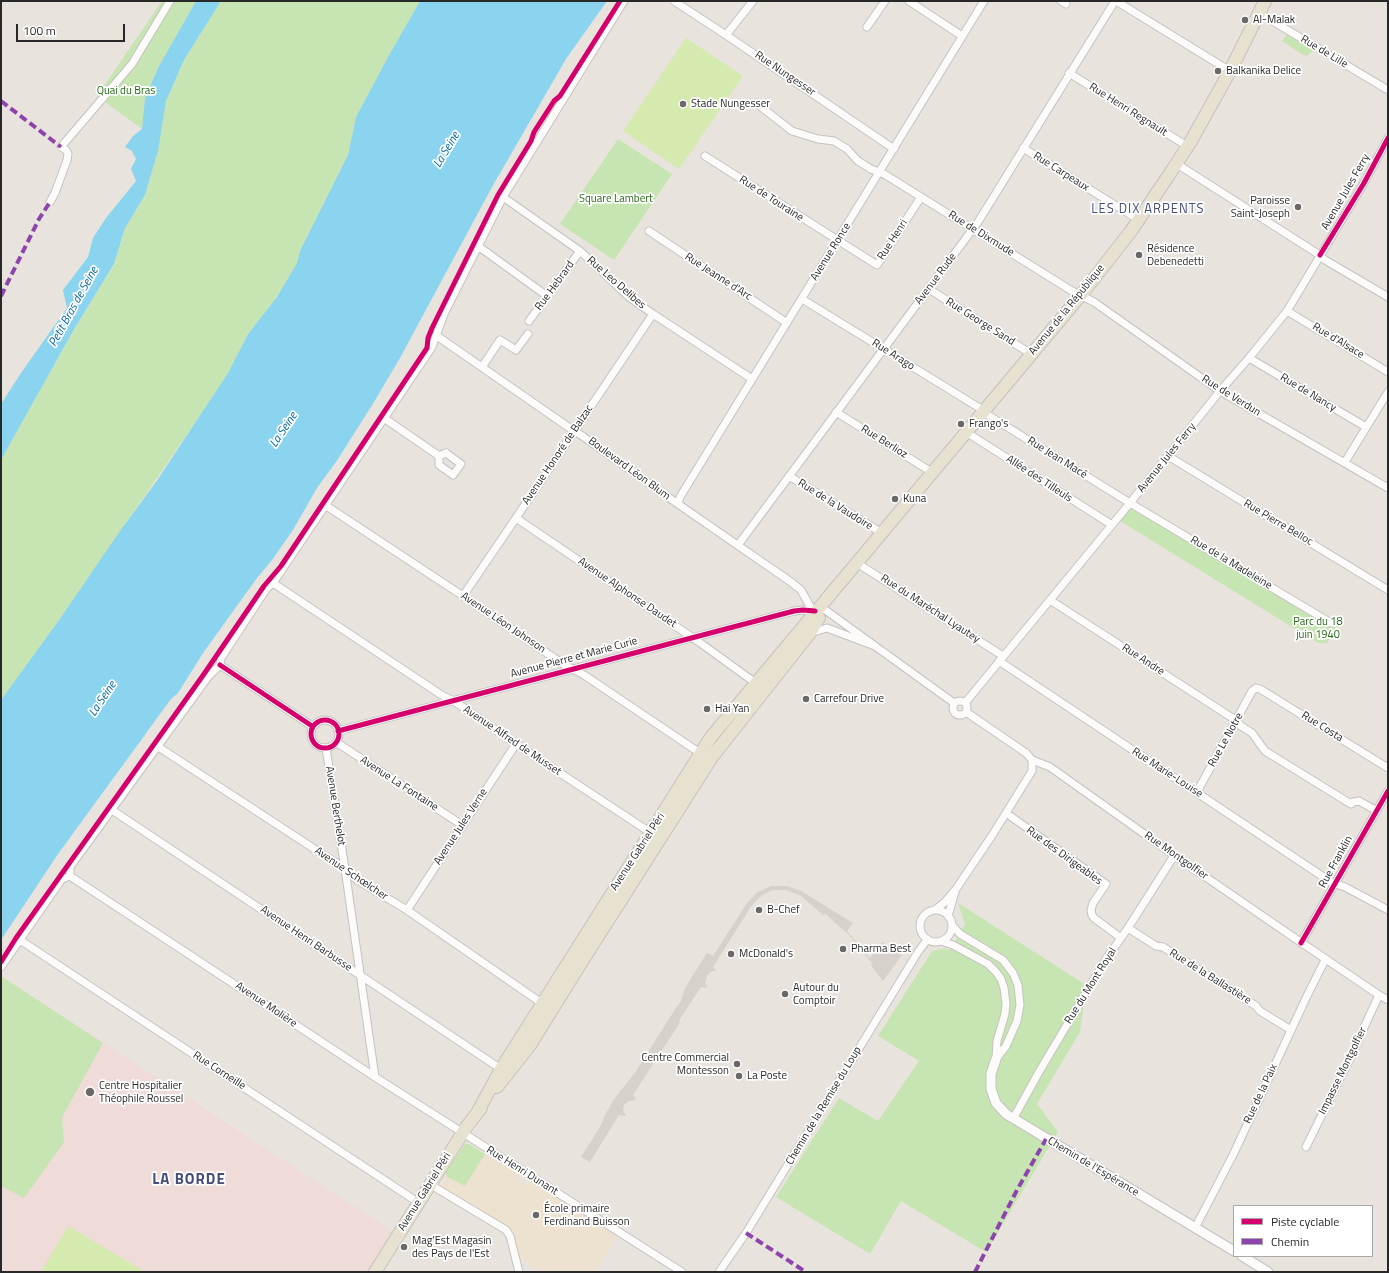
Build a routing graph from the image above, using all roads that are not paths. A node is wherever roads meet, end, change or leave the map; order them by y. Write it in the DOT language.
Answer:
graph roads {
  1 [pos="170,1"];
  2 [pos="624,1"];
  3 [pos="674,1"];
  4 [pos="753,1"];
  5 [pos="885,1"];
  6 [pos="909,1"];
  7 [pos="984,1"];
  8 [pos="1115,1"];
  9 [pos="1265,1"];
  10 [pos="1259,13"];
  11 [pos="867,27"];
  12 [pos="726,35"];
  13 [pos="962,36"];
  14 [pos="1230,71"];
  15 [pos="1069,73"];
  16 [pos="1388,90"];
  17 [pos="756,103"];
  18 [pos="1388,138"];
  19 [pos="1187,146"];
  20 [pos="1023,148"];
  21 [pos="894,149"];
  22 [pos="705,156"];
  23 [pos="1177,164"];
  24 [pos="880,172"];
  25 [pos="503,197"];
  26 [pos="921,197"];
  27 [pos="50,202"];
  28 [pos="1139,220"];
  29 [pos="973,229"];
  30 [pos="649,231"];
  31 [pos="838,241"];
  32 [pos="478,246"];
  33 [pos="580,251"];
  34 [pos="1320,255"];
  35 [pos="929,289"];
  36 [pos="1081,295"];
  37 [pos="548,296"];
  38 [pos="1388,297"];
  39 [pos="802,298"];
  40 [pos="1287,311"];
  41 [pos="653,314"];
  42 [pos="530,321"];
  43 [pos="788,323"];
  44 [pos="528,334"];
  45 [pos="437,336"];
  46 [pos="883,349"];
  47 [pos="1031,354"];
  48 [pos="1250,358"];
  49 [pos="482,367"];
  50 [pos="1388,372"];
  51 [pos="752,379"];
  52 [pos="1220,391"];
  53 [pos="1388,392"];
  54 [pos="984,411"];
  55 [pos="836,412"];
  56 [pos="384,418"];
  57 [pos="1366,427"];
  58 [pos="574,431"];
  59 [pos="966,432"];
  60 [pos="439,456"];
  61 [pos="1168,456"];
  62 [pos="1345,462"];
  63 [pos="933,473"];
  64 [pos="789,476"];
  65 [pos="1388,488"];
  66 [pos="1130,503"];
  67 [pos="678,504"];
  68 [pos="325,505"];
  69 [pos="516,518"];
  70 [pos="1112,525"];
  71 [pos="882,533"];
  72 [pos="738,545"];
  73 [pos="857,563"];
  74 [pos="272,582"];
  75 [pos="801,590"];
  76 [pos="1388,590"];
  77 [pos="463,596"];
  78 [pos="1050,600"];
  79 [pos="818,609"];
  80 [pos="794,611"];
  81 [pos="1331,622"];
  82 [pos="810,633"];
  83 [pos="692,637"];
  84 [pos="875,646"];
  85 [pos="1001,658"];
  86 [pos="220,665"];
  87 [pos="573,669"];
  88 [pos="757,684"];
  89 [pos="1256,688"];
  90 [pos="454,701"];
  91 [pos="954,703"];
  92 [pos="965,703"];
  93 [pos="966,712"];
  94 [pos="1237,721"];
  95 [pos="312,726"];
  96 [pos="338,731"];
  97 [pos="336,742"];
  98 [pos="516,744"];
  99 [pos="157,746"];
  100 [pos="326,748"];
  101 [pos="700,753"];
  102 [pos="1032,760"];
  103 [pos="1388,768"];
  104 [pos="1197,792"];
  105 [pos="1387,794"];
  106 [pos="112,810"];
  107 [pos="1377,811"];
  108 [pos="1006,813"];
  109 [pos="462,825"];
  110 [pos="650,834"];
  111 [pos="1176,856"];
  112 [pos="345,869"];
  113 [pos="70,876"];
  114 [pos="1336,884"];
  115 [pos="956,889"];
  116 [pos="407,910"];
  117 [pos="935,910"];
  118 [pos="1388,910"];
  119 [pos="948,916"];
  120 [pos="952,924"];
  121 [pos="1128,928"];
  122 [pos="1121,938"];
  123 [pos="20,940"];
  124 [pos="927,940"];
  125 [pos="941,941"];
  126 [pos="1301,943"];
  127 [pos="1325,960"];
  128 [pos="1,967"];
  129 [pos="360,975"];
  130 [pos="1379,995"];
  131 [pos="1388,1000"];
  132 [pos="543,1004"];
  133 [pos="1291,1030"];
  134 [pos="996,1059"];
  135 [pos="501,1069"];
  136 [pos="375,1077"];
  137 [pos="476,1113"];
  138 [pos="1013,1119"];
  139 [pos="462,1133"];
  140 [pos="1306,1147"];
  141 [pos="431,1185"];
  142 [pos="419,1203"];
  143 [pos="1195,1228"];
  144 [pos="1233,1250"];
  145 [pos="1244,1257"];
  146 [pos="375,1272"];
  147 [pos="519,1272"];
  148 [pos="682,1272"];
  149 [pos="719,1272"];
  150 [pos="1268,1272"];
  1 -- 27 [label="street"];
  2 -- 25 [label="street"];
  3 -- 12 [label="street, Rue Nungesser"];
  4 -- 12 [label="street"];
  5 -- 11 [label="street"];
  6 -- 13 [label="street"];
  7 -- 13 [label="street, Avenue Ronce"];
  8 -- 14 [label="street"];
  8 -- 15 [label="street, Avenue Rude"];
  9 -- 10 [label="main road, Avenue de la République"];
  10 -- 14 [label="main road, Avenue de la République"];
  10 -- 16 [label="street, Rue de Lille"];
  12 -- 21 [label="street, Rue Nungesser"];
  13 -- 21 [label="street, Avenue Ronce"];
  14 -- 19 [label="main road, Avenue de la République"];
  15 -- 19 [label="street, Rue Henri Regnault"];
  15 -- 20 [label="street, Avenue Rude"];
  17 -- 24 [label="street, Rue de Dixmude"];
  18 -- 34 [label="street, Avenue Jules Ferry"];
  19 -- 23 [label="main road, Avenue de la République"];
  20 -- 28 [label="street, Rue Carpeaux"];
  20 -- 29 [label="street, Avenue Rude"];
  21 -- 24 [label="street, Avenue Ronce"];
  22 -- 31 [label="street, Rue de Touraine"];
  23 -- 28 [label="main road, Avenue de la République"];
  23 -- 34 [label="street"];
  24 -- 26 [label="street, Rue de Dixmude"];
  24 -- 31 [label="street, Avenue Ronce"];
  25 -- 32 [label="street"];
  25 -- 33 [label="street, Rue Leo Delibes"];
  26 -- 29 [label="street, Rue de Dixmude"];
  26 -- 31 [label="street, Rue Henri"];
  28 -- 36 [label="main road, Avenue de la République"];
  29 -- 35 [label="street, Avenue Rude"];
  29 -- 36 [label="street, Rue de Dixmude"];
  30 -- 43 [label="street, Rue Jeanne d'Arc"];
  31 -- 39 [label="street, Avenue Ronce"];
  32 -- 37 [label="street"];
  32 -- 45 [label="street"];
  33 -- 37 [label="street, Rue Hebrard"];
  33 -- 41 [label="street, Rue Leo Delibes"];
  34 -- 38 [label="street"];
  34 -- 40 [label="street, Avenue Jules Ferry"];
  35 -- 46 [label="street, Avenue Rude"];
  35 -- 47 [label="street, Rue George Sand"];
  36 -- 47 [label="main road, Avenue de la République"];
  36 -- 52 [label="street, Rue de Verdun"];
  37 -- 42 [label="street, Rue Hebrard"];
  39 -- 43 [label="street, Avenue Ronce"];
  39 -- 46 [label="street, Rue Arago"];
  40 -- 48 [label="street, Avenue Jules Ferry"];
  40 -- 50 [label="street, Rue d'Alsace"];
  41 -- 51 [label="street, Rue Leo Delibes"];
  41 -- 58 [label="street, Avenue Honoré de Balzac"];
  43 -- 51 [label="street, Avenue Ronce"];
  44 -- 49 [label="street"];
  45 -- 49 [label="street, Boulevard Léon Blum"];
  45 -- 56 [label="street"];
  46 -- 54 [label="street, Rue Arago"];
  46 -- 55 [label="street, Avenue Rude"];
  47 -- 54 [label="main road, Avenue de la République"];
  48 -- 52 [label="street, Avenue Jules Ferry"];
  48 -- 57 [label="street, Rue de Nancy"];
  49 -- 58 [label="street, Boulevard Léon Blum"];
  51 -- 67 [label="street, Avenue Ronce"];
  52 -- 61 [label="street, Avenue Jules Ferry"];
  52 -- 62 [label="street, Rue de Verdun"];
  53 -- 57 [label="street"];
  54 -- 59 [label="main road, Avenue de la République"];
  54 -- 66 [label="street, Rue Jean Macé"];
  55 -- 63 [label="street, Rue Berlioz"];
  55 -- 64 [label="street, Avenue Rude"];
  56 -- 60 [label="street"];
  56 -- 68 [label="street"];
  57 -- 62 [label="street"];
  58 -- 67 [label="street, Boulevard Léon Blum"];
  58 -- 69 [label="street, Avenue Honoré de Balzac"];
  59 -- 63 [label="main road, Avenue de la République"];
  59 -- 70 [label="street, Allée des Tilleuls"];
  61 -- 66 [label="street, Avenue Jules Ferry"];
  61 -- 76 [label="street, Rue Pierre Belloc"];
  62 -- 65 [label="street, Rue de Verdun"];
  63 -- 71 [label="main road, Avenue de la République"];
  64 -- 71 [label="street, Rue de la Vaudoire"];
  64 -- 72 [label="street, Avenue Rude"];
  66 -- 70 [label="street, Avenue Jules Ferry"];
  66 -- 81 [label="street, Rue de la Madeleine"];
  67 -- 72 [label="street, Boulevard Léon Blum"];
  68 -- 74 [label="street"];
  68 -- 77 [label="street, Avenue Léon Johnson"];
  69 -- 77 [label="street, Avenue Honoré de Balzac"];
  69 -- 83 [label="street, Avenue Alphonse Daudet"];
  70 -- 78 [label="street, Avenue Jules Ferry"];
  71 -- 73 [label="main road, Avenue de la République"];
  72 -- 75 [label="street, Boulevard Léon Blum"];
  73 -- 79 [label="main road, Avenue de la République"];
  73 -- 85 [label="street, Rue du Maréchal Lyautey"];
  74 -- 86 [label="street"];
  74 -- 90 [label="street, Avenue Alfred de Musset"];
  75 -- 79 [label="street, Boulevard Léon Blum"];
  75 -- 80 [label="street"];
  77 -- 87 [label="street, Avenue Léon Johnson"];
  78 -- 85 [label="street, Avenue Jules Ferry"];
  78 -- 94 [label="street, Rue Andre"];
  79 -- 80 [label="street, Avenue Pierre et Marie Curie"];
  79 -- 82 [label="main road, Avenue Gabriel Péri"];
  79 -- 84 [label="street, Rue Montgolfier"];
  79 -- 88 [label="main road, Avenue Gabriel Péri"];
  80 -- 83 [label="street, Avenue Pierre et Marie Curie"];
  82 -- 84 [label="street, Rue Montgolfier"];
  82 -- 137 [label="main road, Avenue Gabriel Péri"];
  83 -- 87 [label="street, Avenue Pierre et Marie Curie"];
  83 -- 88 [label="street, Avenue Alphonse Daudet"];
  84 -- 91 [label="street, Rue Montgolfier"];
  85 -- 92 [label="street, Avenue Jules Ferry"];
  85 -- 104 [label="street, Rue Marie-Louise"];
  86 -- 95 [label="street"];
  86 -- 99 [label="street"];
  87 -- 90 [label="street, Avenue Pierre et Marie Curie"];
  87 -- 101 [label="street, Avenue Léon Johnson"];
  88 -- 101 [label="main road, Avenue Gabriel Péri"];
  89 -- 94 [label="street, Rue Le Notre"];
  89 -- 103 [label="street, Rue Costa"];
  90 -- 96 [label="street, Avenue Pierre et Marie Curie"];
  90 -- 98 [label="street, Avenue Alfred de Musset"];
  91 -- 92 [label="street"];
  91 -- 93 [label="street, Rue Montgolfier"];
  92 -- 93 [label="street"];
  93 -- 102 [label="street, Rue Montgolfier"];
  94 -- 104 [label="street, Rue Le Notre"];
  94 -- 107 [label="street, Rue Andre"];
  95 -- 96 [label="street"];
  95 -- 100 [label="street"];
  96 -- 97 [label="street"];
  97 -- 100 [label="street"];
  97 -- 109 [label="street, Avenue La Fontaine"];
  98 -- 109 [label="street, Avenue Jules Verne"];
  98 -- 110 [label="street, Avenue Alfred de Musset"];
  99 -- 106 [label="street"];
  99 -- 112 [label="street, Avenue Schœlcher"];
  100 -- 112 [label="street, Avenue Berthelot"];
  101 -- 110 [label="main road, Avenue Gabriel Péri"];
  102 -- 108 [label="street"];
  102 -- 111 [label="street, Rue Montgolfier"];
  104 -- 114 [label="street, Rue Marie-Louise"];
  105 -- 107 [label="street, Rue Franklin"];
  106 -- 113 [label="street"];
  106 -- 129 [label="street, Avenue Henri Barbusse"];
  107 -- 114 [label="street, Rue Franklin"];
  108 -- 115 [label="street"];
  108 -- 122 [label="street, Rue des Dirigeables"];
  109 -- 116 [label="street, Avenue Jules Verne"];
  110 -- 132 [label="main road, Avenue Gabriel Péri"];
  111 -- 121 [label="street, Rue du Mont Royal"];
  111 -- 126 [label="street, Rue Montgolfier"];
  112 -- 116 [label="street, Avenue Schœlcher"];
  112 -- 129 [label="street, Avenue Berthelot"];
  113 -- 123 [label="street"];
  113 -- 136 [label="street, Avenue Molière"];
  114 -- 118 [label="street, Rue Marie-Louise"];
  114 -- 126 [label="street, Rue Franklin"];
  115 -- 117 [label="street"];
  115 -- 119 [label="street"];
  116 -- 132 [label="street, Avenue Schœlcher"];
  117 -- 119 [label="street"];
  117 -- 124 [label="street"];
  119 -- 120 [label="street"];
  120 -- 125 [label="street"];
  120 -- 134 [label="street, Chemin de l'Espérance"];
  121 -- 122 [label="street, Rue du Mont Royal"];
  121 -- 133 [label="street, Rue de la Ballastière"];
  122 -- 138 [label="street, Rue du Mont Royal"];
  123 -- 128 [label="street"];
  123 -- 142 [label="street, Rue Corneille"];
  124 -- 125 [label="street"];
  124 -- 149 [label="street, Chemin de la Remise du Loup"];
  125 -- 134 [label="street, Chemin de l'Espérance"];
  126 -- 127 [label="street, Rue Montgolfier"];
  127 -- 130 [label="street, Rue Montgolfier"];
  127 -- 133 [label="street, Rue de la Paix"];
  129 -- 135 [label="street, Avenue Henri Barbusse"];
  129 -- 136 [label="street, Avenue Berthelot"];
  130 -- 131 [label="street, Rue Montgolfier"];
  130 -- 140 [label="street, Impasse Montgolfier"];
  132 -- 135 [label="main road, Avenue Gabriel Péri"];
  133 -- 143 [label="street, Rue de la Paix"];
  134 -- 138 [label="street, Chemin de l'Espérance"];
  135 -- 137 [label="main road, Avenue Gabriel Péri"];
  136 -- 139 [label="street, Avenue Molière"];
  137 -- 139 [label="main road, Avenue Gabriel Péri"];
  138 -- 143 [label="street, Chemin de l'Espérance"];
  139 -- 141 [label="main road, Avenue Gabriel Péri"];
  139 -- 148 [label="street, Rue Henri Dunant"];
  141 -- 142 [label="main road, Avenue Gabriel Péri"];
  141 -- 147 [label="street"];
  142 -- 146 [label="main road, Avenue Gabriel Péri"];
  143 -- 144 [label="street, Chemin de l'Espérance"];
  145 -- 150 [label="street"];
}
